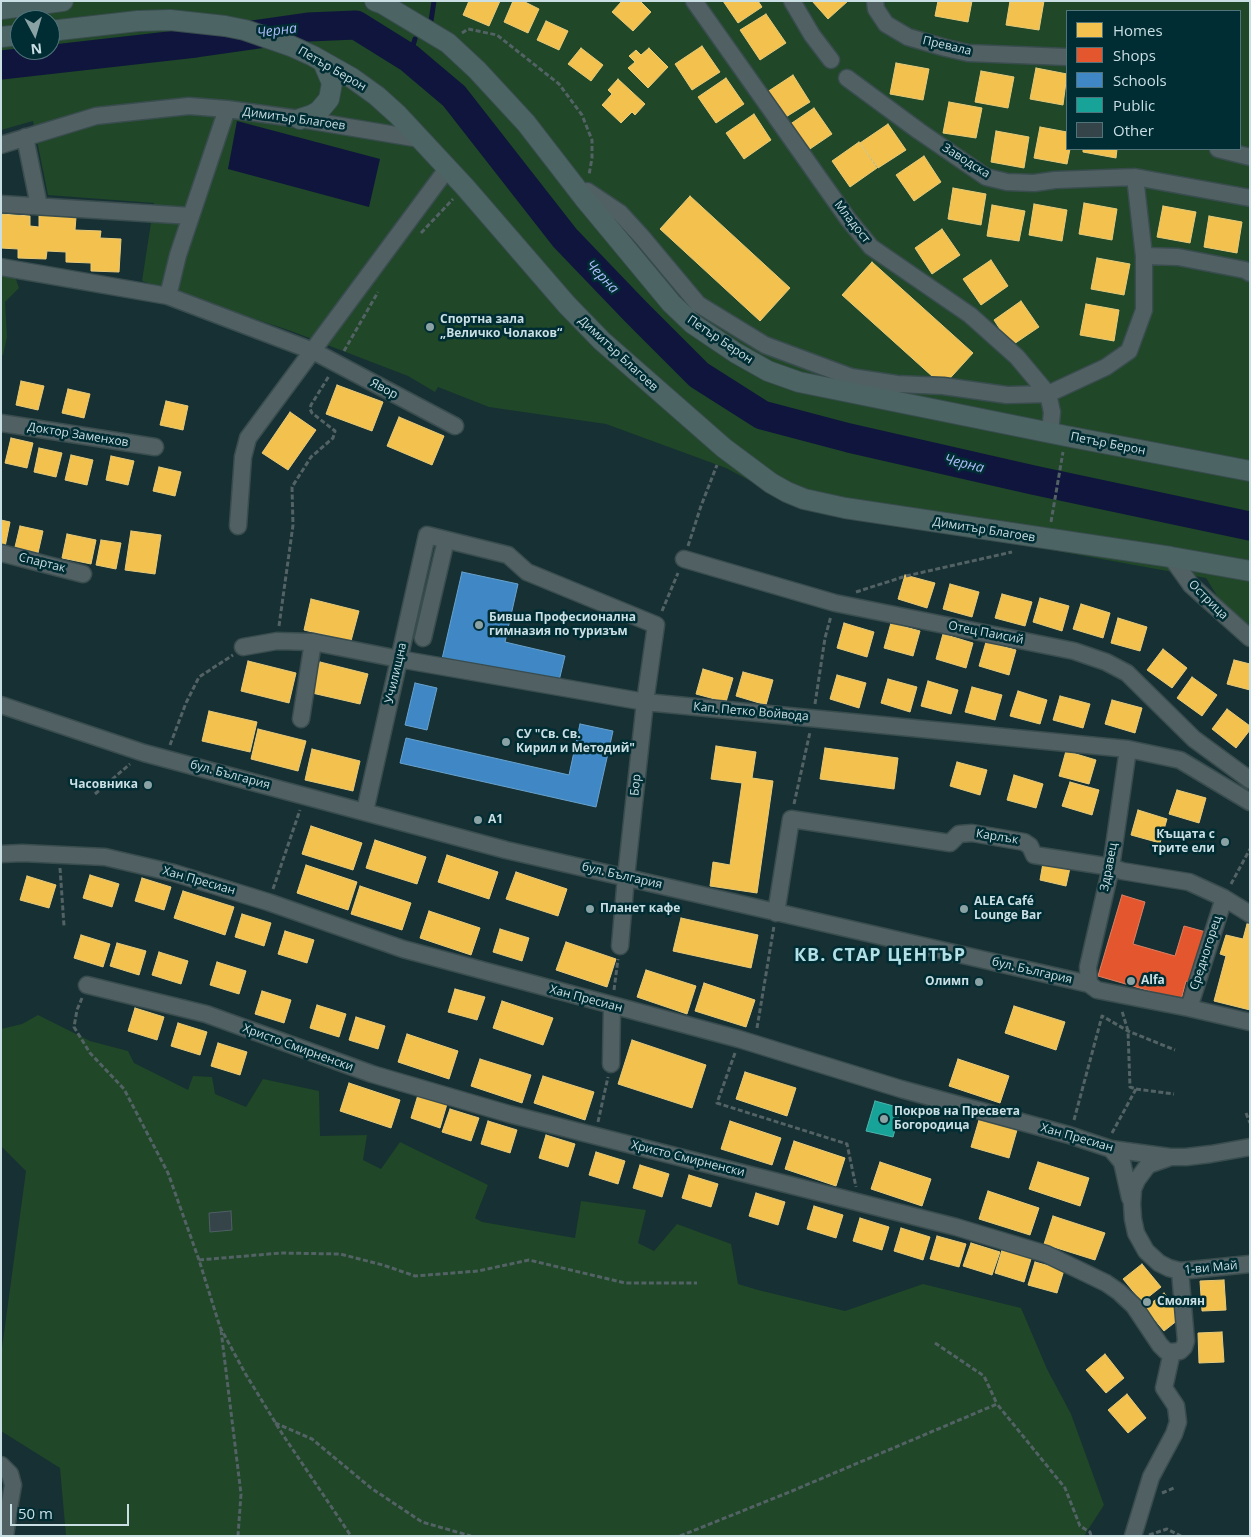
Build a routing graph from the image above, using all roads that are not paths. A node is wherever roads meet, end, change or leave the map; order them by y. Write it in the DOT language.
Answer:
graph roads {
  1 [pos="63,1"];
  2 [pos="375,1"];
  3 [pos="694,1"];
  4 [pos="792,1"];
  5 [pos="875,1"];
  6 [pos="1,9"];
  7 [pos="60,30"];
  8 [pos="1066,57"];
  9 [pos="318,59"];
  10 [pos="831,60"];
  11 [pos="847,78"];
  12 [pos="227,109"];
  13 [pos="300,119"];
  14 [pos="26,137"];
  15 [pos="420,139"];
  16 [pos="1,145"];
  17 [pos="1222,150"];
  18 [pos="1250,157"];
  19 [pos="447,169"];
  20 [pos="1135,177"];
  21 [pos="587,191"];
  22 [pos="1250,198"];
  23 [pos="1,204"];
  24 [pos="39,206"];
  25 [pos="191,216"];
  26 [pos="1144,256"];
  27 [pos="1,267"];
  28 [pos="1250,273"];
  29 [pos="168,296"];
  30 [pos="313,351"];
  31 [pos="1048,394"];
  32 [pos="1,423"];
  33 [pos="455,426"];
  34 [pos="1050,433"];
  35 [pos="154,447"];
  36 [pos="1250,471"];
  37 [pos="238,526"];
  38 [pos="446,540"];
  39 [pos="1,553"];
  40 [pos="1171,557"];
  41 [pos="684,559"];
  42 [pos="1250,571"];
  43 [pos="83,574"];
  44 [pos="423,638"];
  45 [pos="1250,638"];
  46 [pos="313,642"];
  47 [pos="243,647"];
  48 [pos="400,659"];
  49 [pos="645,702"];
  50 [pos="1,705"];
  51 [pos="301,720"];
  52 [pos="1128,749"];
  53 [pos="1250,780"];
  54 [pos="1250,802"];
  55 [pos="365,811"];
  56 [pos="1,854"];
  57 [pos="1110,867"];
  58 [pos="626,877"];
  59 [pos="1224,898"];
  60 [pos="776,913"];
  61 [pos="1250,914"];
  62 [pos="620,946"];
  63 [pos="1089,984"];
  64 [pos="87,985"];
  65 [pos="612,1006"];
  66 [pos="1189,1008"];
  67 [pos="1250,1022"];
  68 [pos="611,1064"];
  69 [pos="1250,1146"];
  70 [pos="1108,1148"];
  71 [pos="1170,1157"];
  72 [pos="1132,1204"];
  73 [pos="1250,1264"];
  74 [pos="1180,1271"];
  75 [pos="1172,1352"];
  76 [pos="1,1465"];
  77 [pos="5,1511"];
  78 [pos="5,1536"];
  79 [pos="1133,1536"];
  1 -- 6 [label="main road"];
  2 -- 34 [label="main road, Петър Берон"];
  3 -- 31 [label="street, Младост"];
  4 -- 10 [label="street"];
  5 -- 8 [label="street, Превала"];
  7 -- 9 [label="main road, Петър Берон"];
  9 -- 13 [label="main road"];
  9 -- 15 [label="main road, Петър Берон"];
  11 -- 20 [label="street, Заводска"];
  12 -- 13 [label="street, Димитър Благоев"];
  12 -- 14 [label="street, Димитър Благоев"];
  12 -- 25 [label="street"];
  13 -- 15 [label="street, Димитър Благоев"];
  14 -- 16 [label="street, Димитър Благоев"];
  14 -- 24 [label="street"];
  15 -- 19 [label="main road, Димитър Благоев"];
  17 -- 18 [label="street"];
  19 -- 30 [label="street"];
  19 -- 40 [label="main road, Димитър Благоев"];
  20 -- 22 [label="street, Заводска"];
  20 -- 26 [label="street"];
  21 -- 31 [label="street"];
  23 -- 24 [label="street"];
  24 -- 25 [label="street"];
  25 -- 29 [label="street"];
  26 -- 28 [label="street"];
  26 -- 31 [label="street"];
  27 -- 29 [label="street, Явор"];
  29 -- 30 [label="street, Явор"];
  30 -- 33 [label="street, Явор"];
  30 -- 37 [label="street"];
  31 -- 34 [label="street"];
  32 -- 35 [label="street, Доктор Заменхов"];
  34 -- 36 [label="main road, Петър Берон"];
  38 -- 44 [label="street"];
  38 -- 48 [label="street, Училищна"];
  38 -- 49 [label="street, Бор"];
  39 -- 43 [label="street, Спартак"];
  40 -- 42 [label="main road, Димитър Благоев"];
  40 -- 45 [label="street, Острица"];
  41 -- 53 [label="street, Отец Паисий"];
  46 -- 47 [label="street, Кап. Петко Войвода"];
  46 -- 48 [label="street, Кап. Петко Войвода"];
  46 -- 51 [label="street"];
  48 -- 49 [label="street, Кап. Петко Войвода"];
  48 -- 55 [label="street, Училищна"];
  49 -- 52 [label="street, Кап. Петко Войвода"];
  49 -- 58 [label="street, Бор"];
  50 -- 55 [label="street, бул. България"];
  52 -- 54 [label="street, Кап. Петко Войвода"];
  52 -- 57 [label="street, Здравец"];
  55 -- 58 [label="street, бул. България"];
  56 -- 65 [label="street, Хан Пресиан"];
  57 -- 59 [label="street, Карлък"];
  57 -- 60 [label="street, Карлък"];
  57 -- 63 [label="street, Здравец"];
  58 -- 60 [label="street, бул. България"];
  58 -- 62 [label="street, Бор"];
  59 -- 61 [label="street, Карлък"];
  59 -- 66 [label="street, Средногорец"];
  60 -- 63 [label="street, бул. България"];
  63 -- 66 [label="street, бул. България"];
  64 -- 75 [label="street, Христо Смирненски"];
  65 -- 68 [label="street"];
  65 -- 70 [label="street, Хан Пресиан"];
  66 -- 67 [label="street, бул. България"];
  69 -- 71 [label="street"];
  70 -- 71 [label="street, Хан Пресиан"];
  70 -- 72 [label="street"];
  71 -- 72 [label="street, 1-ви Май"];
  72 -- 74 [label="street, 1-ви Май"];
  73 -- 74 [label="street, 1-ви Май"];
  74 -- 75 [label="street"];
  75 -- 79 [label="street"];
  76 -- 77 [label="street"];
  77 -- 78 [label="street"];
}
